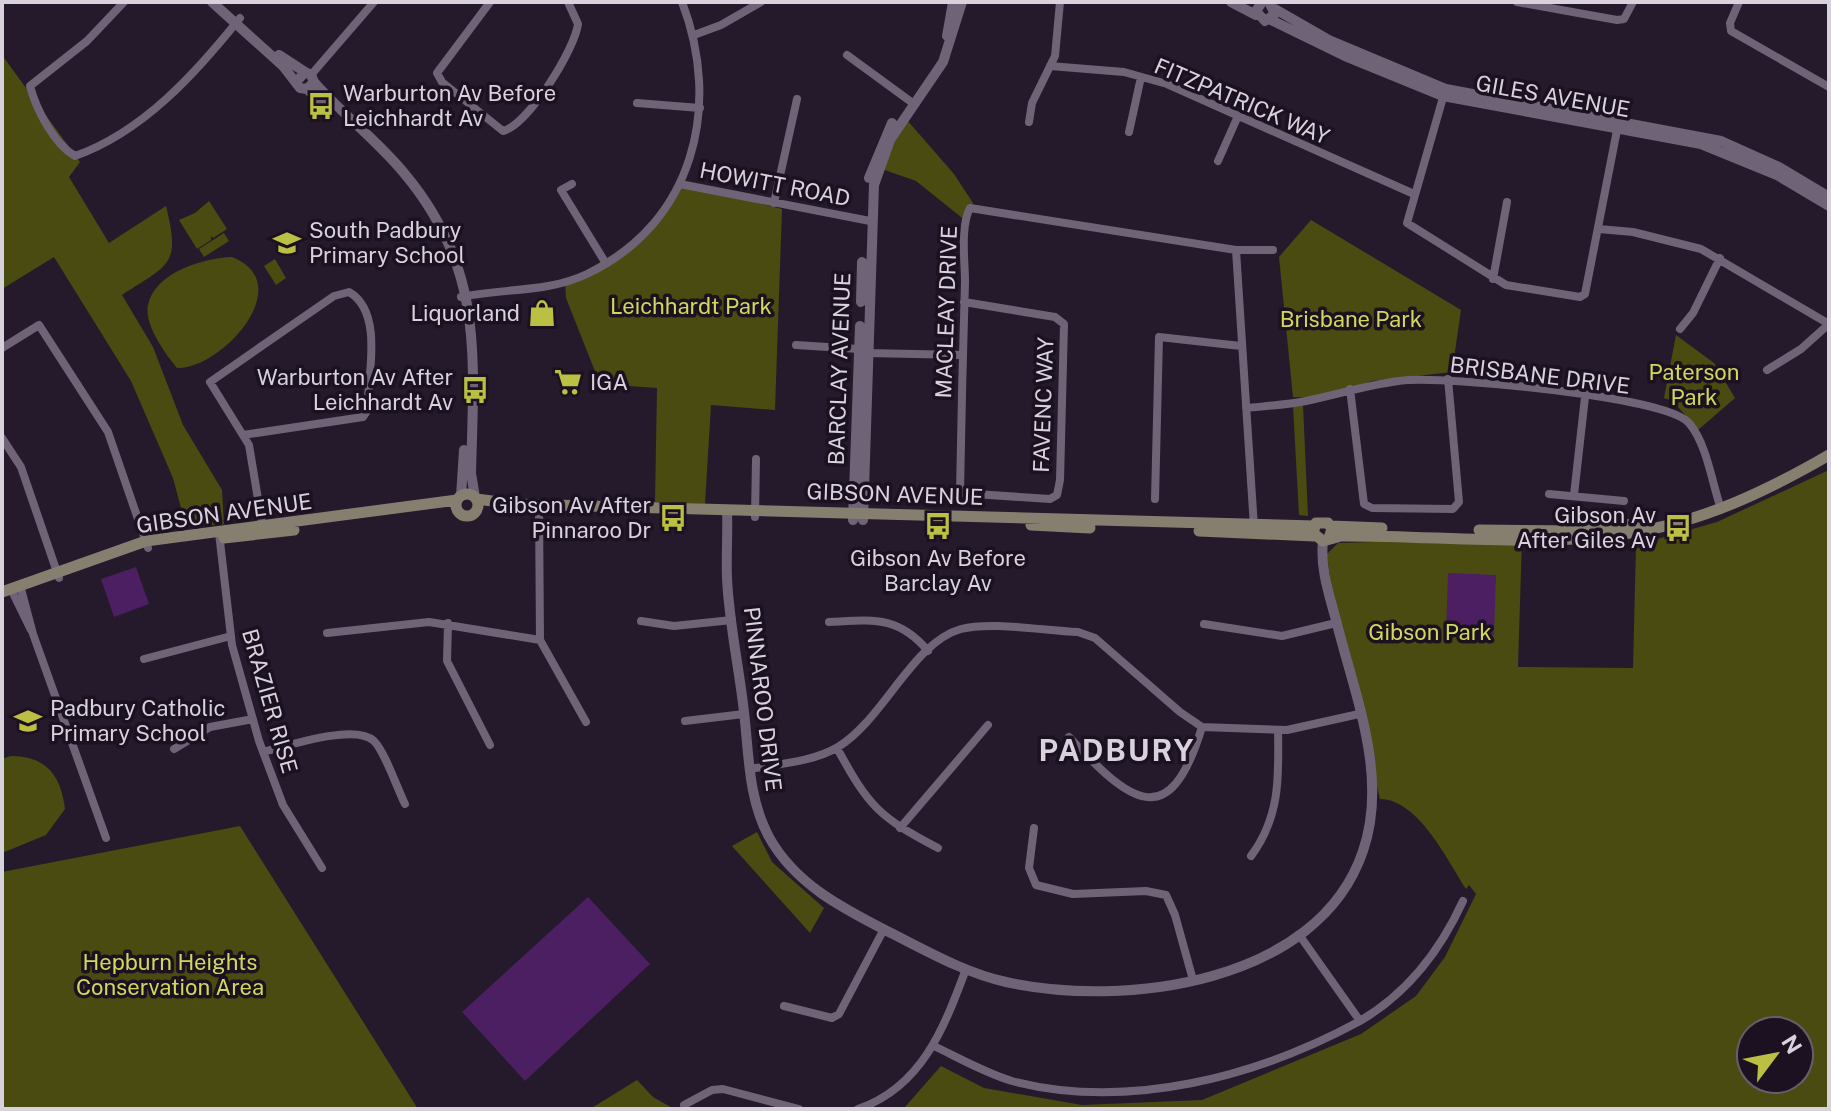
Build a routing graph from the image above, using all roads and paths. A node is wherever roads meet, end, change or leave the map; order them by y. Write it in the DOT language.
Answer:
graph roads {
  1 [pos="124,2"];
  2 [pos="212,2"];
  3 [pos="222,2"];
  4 [pos="362,2"];
  5 [pos="490,2"];
  6 [pos="568,2"];
  7 [pos="682,2"];
  8 [pos="761,2"];
  9 [pos="953,2"];
  10 [pos="962,2"];
  11 [pos="1060,2"];
  12 [pos="1231,2"];
  13 [pos="1517,2"];
  14 [pos="1633,2"];
  15 [pos="1739,2"];
  16 [pos="1268,4"];
  17 [pos="372,6"];
  18 [pos="1256,15"];
  19 [pos="1271,20"];
  20 [pos="238,21"];
  21 [pos="694,35"];
  22 [pos="847,55"];
  23 [pos="1050,66"];
  24 [pos="1141,77"];
  25 [pos="307,80"];
  26 [pos="1829,87"];
  27 [pos="1444,92"];
  28 [pos="797,99"];
  29 [pos="911,102"];
  30 [pos="637,103"];
  31 [pos="700,108"];
  32 [pos="1238,116"];
  33 [pos="1029,122"];
  34 [pos="1618,124"];
  35 [pos="1129,132"];
  36 [pos="1218,161"];
  37 [pos="572,184"];
  38 [pos="680,184"];
  39 [pos="1414,194"];
  40 [pos="1829,197"];
  41 [pos="1507,202"];
  42 [pos="774,203"];
  43 [pos="1829,206"];
  44 [pos="867,221"];
  45 [pos="1599,229"];
  46 [pos="1236,250"];
  47 [pos="1273,250"];
  48 [pos="1720,258"];
  49 [pos="605,262"];
  50 [pos="1493,279"];
  51 [pos="464,296"];
  52 [pos="964,302"];
  53 [pos="1829,324"];
  54 [pos="1680,329"];
  55 [pos="796,345"];
  56 [pos="1241,346"];
  57 [pos="2,348"];
  58 [pos="863,351"];
  59 [pos="963,355"];
  60 [pos="1767,370"];
  61 [pos="1448,379"];
  62 [pos="1350,389"];
  63 [pos="1585,397"];
  64 [pos="1246,408"];
  65 [pos="243,435"];
  66 [pos="2,438"];
  67 [pos="1829,447"];
  68 [pos="1829,455"];
  69 [pos="756,459"];
  70 [pos="1549,494"];
  71 [pos="1574,495"];
  72 [pos="962,496"];
  73 [pos="1155,499"];
  74 [pos="476,501"];
  75 [pos="1624,501"];
  76 [pos="459,502"];
  77 [pos="1720,505"];
  78 [pos="539,508"];
  79 [pos="727,513"];
  80 [pos="755,514"];
  81 [pos="858,517"];
  82 [pos="1254,528"];
  83 [pos="263,530"];
  84 [pos="1322,533"];
  85 [pos="220,535"];
  86 [pos="147,545"];
  87 [pos="58,575"];
  88 [pos="12,592"];
  89 [pos="732,620"];
  90 [pos="641,621"];
  91 [pos="829,622"];
  92 [pos="448,623"];
  93 [pos="1336,623"];
  94 [pos="1204,624"];
  95 [pos="327,633"];
  96 [pos="231,636"];
  97 [pos="540,640"];
  98 [pos="928,651"];
  99 [pos="144,659"];
  100 [pos="744,714"];
  101 [pos="1359,714"];
  102 [pos="253,719"];
  103 [pos="685,721"];
  104 [pos="586,722"];
  105 [pos="988,725"];
  106 [pos="1202,727"];
  107 [pos="1278,730"];
  108 [pos="1069,737"];
  109 [pos="490,745"];
  110 [pos="837,748"];
  111 [pos="174,749"];
  112 [pos="263,752"];
  113 [pos="749,769"];
  114 [pos="405,804"];
  115 [pos="900,828"];
  116 [pos="1034,828"];
  117 [pos="106,838"];
  118 [pos="938,848"];
  119 [pos="1251,856"];
  120 [pos="322,868"];
  121 [pos="1463,901"];
  122 [pos="884,929"];
  123 [pos="1300,936"];
  124 [pos="966,969"];
  125 [pos="1193,980"];
  126 [pos="784,1006"];
  127 [pos="1360,1021"];
  128 [pos="934,1046"];
  129 [pos="684,1105"];
  130 [pos="799,1109"];
  131 [pos="858,1109"];
  1 -- 20 [label="street"];
  2 -- 20 [label="street"];
  3 -- 20 [label="street"];
  4 -- 17 [label="street"];
  5 -- 6 [label="street"];
  7 -- 21 [label="street"];
  8 -- 21 [label="street"];
  9 -- 29 [label="street, BARCLAY AVENUE"];
  10 -- 29 [label="street, BARCLAY AVENUE"];
  11 -- 23 [label="street"];
  12 -- 18 [label="street"];
  13 -- 14 [label="street"];
  15 -- 26 [label="street"];
  16 -- 18 [label="street"];
  16 -- 19 [label="street"];
  16 -- 27 [label="street, GILES AVENUE"];
  17 -- 25 [label="street"];
  18 -- 19 [label="street, GILES AVENUE"];
  19 -- 27 [label="street, GILES AVENUE"];
  20 -- 25 [label="street"];
  21 -- 31 [label="street"];
  22 -- 29 [label="street"];
  23 -- 24 [label="street, FITZPATRICK WAY"];
  23 -- 33 [label="street"];
  24 -- 32 [label="street, FITZPATRICK WAY"];
  24 -- 35 [label="street"];
  25 -- 51 [label="street"];
  27 -- 34 [label="street, GILES AVENUE"];
  27 -- 39 [label="street"];
  28 -- 42 [label="street"];
  29 -- 44 [label="street, BARCLAY AVENUE"];
  30 -- 31 [label="street"];
  31 -- 38 [label="street"];
  32 -- 36 [label="street"];
  32 -- 39 [label="street, FITZPATRICK WAY"];
  34 -- 40 [label="street, GILES AVENUE"];
  34 -- 43 [label="street, GILES AVENUE"];
  34 -- 45 [label="street"];
  37 -- 49 [label="street"];
  38 -- 42 [label="street, HOWITT ROAD"];
  38 -- 49 [label="street"];
  39 -- 50 [label="street"];
  41 -- 50 [label="street"];
  42 -- 44 [label="street, HOWITT ROAD"];
  44 -- 58 [label="street, BARCLAY AVENUE"];
  45 -- 48 [label="street"];
  45 -- 50 [label="street"];
  46 -- 47 [label="street, MACLEAY DRIVE"];
  46 -- 52 [label="street, MACLEAY DRIVE"];
  46 -- 56 [label="street"];
  48 -- 53 [label="street"];
  48 -- 54 [label="street"];
  49 -- 51 [label="street"];
  51 -- 74 [label="street"];
  51 -- 76 [label="street"];
  52 -- 59 [label="street, MACLEAY DRIVE"];
  52 -- 72 [label="street, FAVENC WAY"];
  53 -- 60 [label="street"];
  55 -- 58 [label="street"];
  56 -- 64 [label="street"];
  56 -- 73 [label="street"];
  57 -- 86 [label="street"];
  58 -- 59 [label="street"];
  58 -- 81 [label="street, BARCLAY AVENUE"];
  59 -- 72 [label="street, MACLEAY DRIVE"];
  61 -- 62 [label="street, BRISBANE DRIVE"];
  61 -- 62 [label="street"];
  61 -- 63 [label="street, BRISBANE DRIVE"];
  62 -- 64 [label="street, BRISBANE DRIVE"];
  63 -- 71 [label="street"];
  63 -- 77 [label="street, BRISBANE DRIVE"];
  64 -- 82 [label="street"];
  65 -- 65 [label="street"];
  65 -- 83 [label="street"];
  66 -- 87 [label="street"];
  67 -- 77 [label="main road, GIBSON AVENUE"];
  68 -- 77 [label="main road, GIBSON AVENUE"];
  69 -- 80 [label="street"];
  70 -- 71 [label="street"];
  71 -- 75 [label="street"];
  74 -- 76 [label="main road"];
  74 -- 76 [label="main road"];
  74 -- 78 [label="main road, GIBSON AVENUE"];
  76 -- 83 [label="main road, GIBSON AVENUE"];
  77 -- 84 [label="main road, GIBSON AVENUE"];
  78 -- 79 [label="main road, GIBSON AVENUE"];
  78 -- 97 [label="street"];
  79 -- 80 [label="main road, GIBSON AVENUE"];
  79 -- 89 [label="street, PINNAROO DRIVE"];
  80 -- 81 [label="main road, GIBSON AVENUE"];
  81 -- 82 [label="main road, GIBSON AVENUE"];
  82 -- 84 [label="main road, GIBSON AVENUE"];
  83 -- 85 [label="main road, GIBSON AVENUE"];
  84 -- 93 [label="street, PINNAROO DRIVE"];
  85 -- 86 [label="main road, GIBSON AVENUE"];
  85 -- 96 [label="street, BRAZIER RISE"];
  86 -- 87 [label="main road, GIBSON AVENUE"];
  87 -- 88 [label="main road, GIBSON AVENUE"];
  88 -- 117 [label="street"];
  89 -- 90 [label="street"];
  89 -- 100 [label="street, PINNAROO DRIVE"];
  91 -- 98 [label="street"];
  92 -- 95 [label="street"];
  92 -- 97 [label="street"];
  92 -- 109 [label="street"];
  93 -- 94 [label="street"];
  93 -- 101 [label="street, PINNAROO DRIVE"];
  96 -- 99 [label="street"];
  96 -- 102 [label="street, BRAZIER RISE"];
  97 -- 104 [label="street"];
  98 -- 106 [label="street"];
  98 -- 110 [label="street"];
  100 -- 103 [label="street"];
  100 -- 113 [label="street, PINNAROO DRIVE"];
  101 -- 107 [label="street"];
  101 -- 123 [label="street, PINNAROO DRIVE"];
  102 -- 111 [label="street"];
  102 -- 112 [label="street, BRAZIER RISE"];
  105 -- 115 [label="street"];
  106 -- 107 [label="street"];
  106 -- 108 [label="street"];
  107 -- 119 [label="street"];
  110 -- 113 [label="street"];
  110 -- 115 [label="street"];
  112 -- 114 [label="street"];
  112 -- 120 [label="street, BRAZIER RISE"];
  113 -- 122 [label="street, PINNAROO DRIVE"];
  115 -- 118 [label="street"];
  116 -- 125 [label="street"];
  121 -- 127 [label="street"];
  122 -- 124 [label="street, PINNAROO DRIVE"];
  122 -- 126 [label="street"];
  123 -- 125 [label="street, PINNAROO DRIVE"];
  123 -- 127 [label="street"];
  124 -- 125 [label="street, PINNAROO DRIVE"];
  124 -- 128 [label="street"];
  127 -- 128 [label="street"];
  128 -- 131 [label="street"];
  129 -- 130 [label="street"];
}
